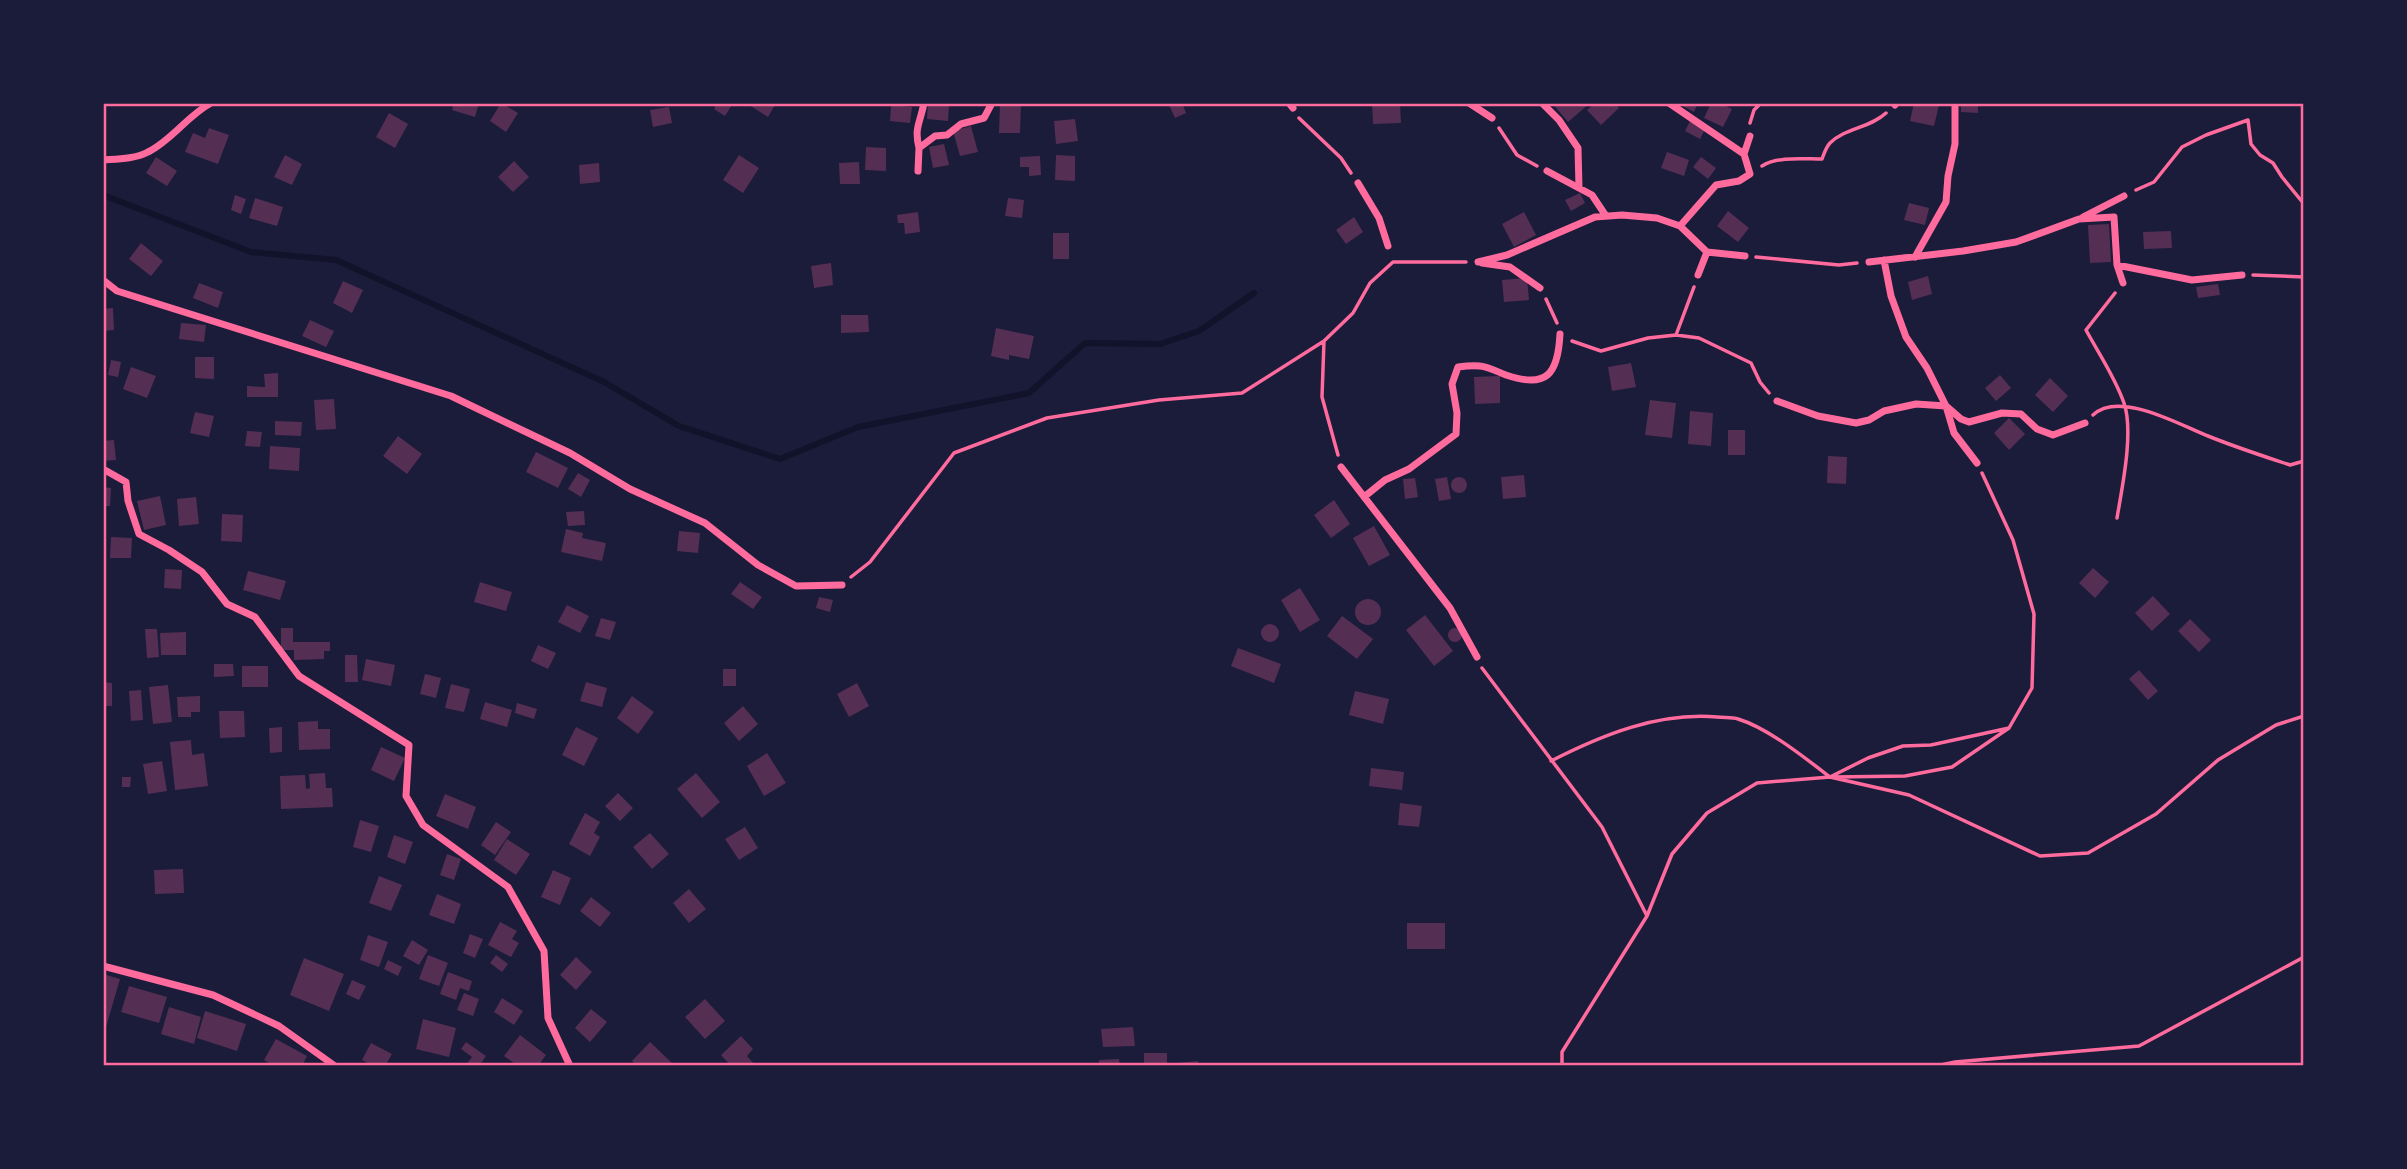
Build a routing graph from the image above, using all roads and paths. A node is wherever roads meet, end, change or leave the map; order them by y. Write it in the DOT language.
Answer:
graph roads {
  1 [pos="211,103"];
  2 [pos="924,103"];
  3 [pos="992,103"];
  4 [pos="1469,103"];
  5 [pos="1542,103"];
  6 [pos="1669,103"];
  7 [pos="1760,103"];
  8 [pos="1955,103"];
  9 [pos="1895,104"];
  10 [pos="1291,106"];
  11 [pos="1482,106"];
  12 [pos="1492,118"];
  13 [pos="1750,136"];
  14 [pos="919,148"];
  15 [pos="1744,154"];
  16 [pos="103,160"];
  17 [pos="918,171"];
  18 [pos="1547,171"];
  19 [pos="1750,174"];
  20 [pos="1358,183"];
  21 [pos="1579,188"];
  22 [pos="2124,196"];
  23 [pos="2304,204"];
  24 [pos="1606,216"];
  25 [pos="2079,219"];
  26 [pos="1680,226"];
  27 [pos="1388,246"];
  28 [pos="1707,252"];
  29 [pos="1745,256"];
  30 [pos="1916,257"];
  31 [pos="1884,260"];
  32 [pos="1478,262"];
  33 [pos="1869,262"];
  34 [pos="2117,265"];
  35 [pos="1698,275"];
  36 [pos="2242,275"];
  37 [pos="2304,277"];
  38 [pos="103,279"];
  39 [pos="2123,283"];
  40 [pos="1540,288"];
  41 [pos="1560,334"];
  42 [pos="1676,335"];
  43 [pos="1324,341"];
  44 [pos="1777,401"];
  45 [pos="1946,406"];
  46 [pos="2125,407"];
  47 [pos="2085,423"];
  48 [pos="2304,461"];
  49 [pos="1977,463"];
  50 [pos="1341,467"];
  51 [pos="103,469"];
  52 [pos="1364,497"];
  53 [pos="2118,518"];
  54 [pos="842,585"];
  55 [pos="1477,657"];
  56 [pos="2304,716"];
  57 [pos="2009,728"];
  58 [pos="1552,761"];
  59 [pos="1830,777"];
  60 [pos="1647,916"];
  61 [pos="2304,957"];
  62 [pos="103,966"];
  63 [pos="335,1066"];
  64 [pos="570,1066"];
  65 [pos="1562,1066"];
  66 [pos="1936,1066"];
  1 -- 16 [label="street"];
  2 -- 14 [label="street"];
  3 -- 14 [label="street"];
  4 -- 11 [label="street"];
  5 -- 21 [label="street"];
  6 -- 15 [label="street"];
  7 -- 13 [label="path"];
  8 -- 30 [label="street"];
  9 -- 19 [label="path"];
  10 -- 20 [label="path"];
  11 -- 12 [label="street"];
  12 -- 18 [label="path"];
  13 -- 15 [label="street"];
  14 -- 17 [label="street"];
  15 -- 19 [label="street"];
  18 -- 21 [label="street"];
  19 -- 26 [label="street"];
  20 -- 27 [label="street"];
  21 -- 24 [label="street"];
  22 -- 23 [label="path"];
  22 -- 25 [label="street"];
  24 -- 26 [label="street"];
  24 -- 32 [label="street"];
  25 -- 30 [label="street"];
  25 -- 34 [label="street"];
  26 -- 28 [label="street"];
  28 -- 29 [label="street"];
  28 -- 35 [label="street"];
  29 -- 33 [label="path"];
  30 -- 31 [label="street"];
  31 -- 33 [label="street"];
  31 -- 45 [label="street"];
  32 -- 40 [label="street"];
  32 -- 43 [label="path"];
  34 -- 36 [label="street"];
  34 -- 39 [label="street"];
  35 -- 42 [label="path"];
  36 -- 37 [label="path"];
  38 -- 54 [label="street"];
  39 -- 46 [label="path"];
  40 -- 41 [label="path"];
  41 -- 42 [label="path"];
  41 -- 52 [label="street"];
  42 -- 44 [label="path"];
  43 -- 50 [label="path"];
  43 -- 54 [label="path"];
  44 -- 45 [label="street"];
  45 -- 47 [label="street"];
  45 -- 49 [label="street"];
  46 -- 47 [label="path"];
  46 -- 48 [label="path"];
  46 -- 53 [label="path"];
  49 -- 57 [label="path"];
  50 -- 52 [label="street"];
  51 -- 64 [label="street"];
  52 -- 55 [label="street"];
  55 -- 58 [label="path"];
  56 -- 59 [label="path"];
  57 -- 59 [label="path"];
  57 -- 59 [label="path"];
  58 -- 59 [label="path"];
  58 -- 60 [label="path"];
  59 -- 60 [label="path"];
  60 -- 65 [label="path"];
  61 -- 66 [label="path"];
  62 -- 63 [label="street"];
}
